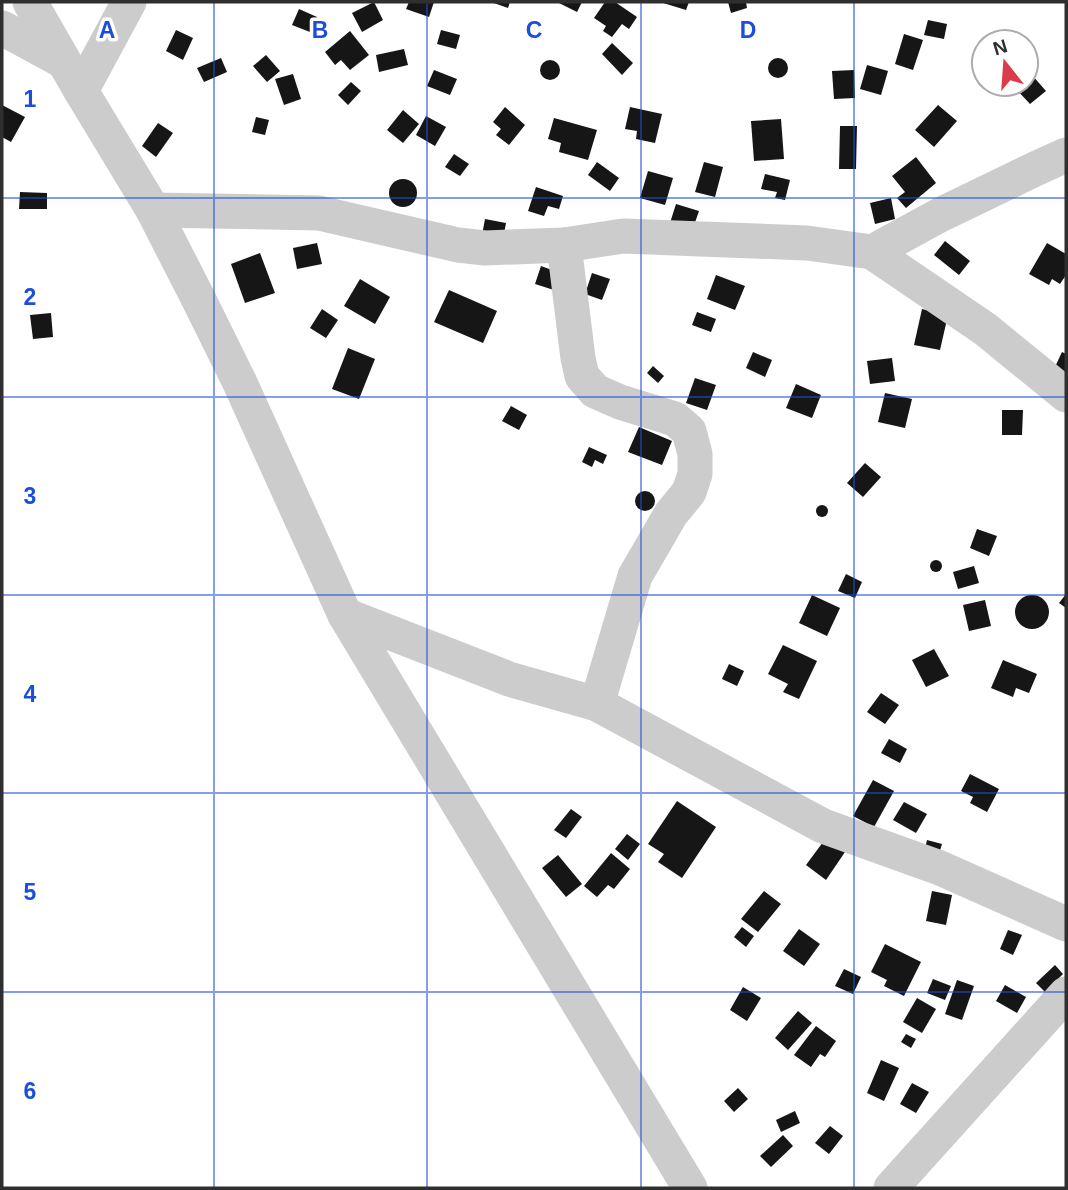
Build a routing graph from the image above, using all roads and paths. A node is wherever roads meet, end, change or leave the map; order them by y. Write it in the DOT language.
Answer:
graph roads {
  1 [pos="30,2"];
  2 [pos="129,2"];
  3 [pos="2,28"];
  4 [pos="64,61"];
  5 [pos="81,91"];
  6 [pos="1066,155"];
  7 [pos="153,210"];
  8 [pos="564,244"];
  9 [pos="873,252"];
  10 [pos="1066,395"];
  11 [pos="345,615"];
  12 [pos="597,704"];
  13 [pos="1066,924"];
  14 [pos="1066,994"];
  15 [pos="691,1188"];
  16 [pos="891,1188"];
  1 -- 4 [label="street"];
  2 -- 5 [label="street"];
  3 -- 4 [label="street"];
  4 -- 5 [label="street"];
  5 -- 7 [label="street"];
  6 -- 9 [label="street"];
  7 -- 8 [label="street"];
  7 -- 11 [label="street"];
  8 -- 9 [label="street"];
  8 -- 12 [label="street"];
  9 -- 10 [label="street"];
  11 -- 12 [label="street"];
  11 -- 15 [label="street"];
  12 -- 13 [label="street"];
  14 -- 16 [label="street"];
}
